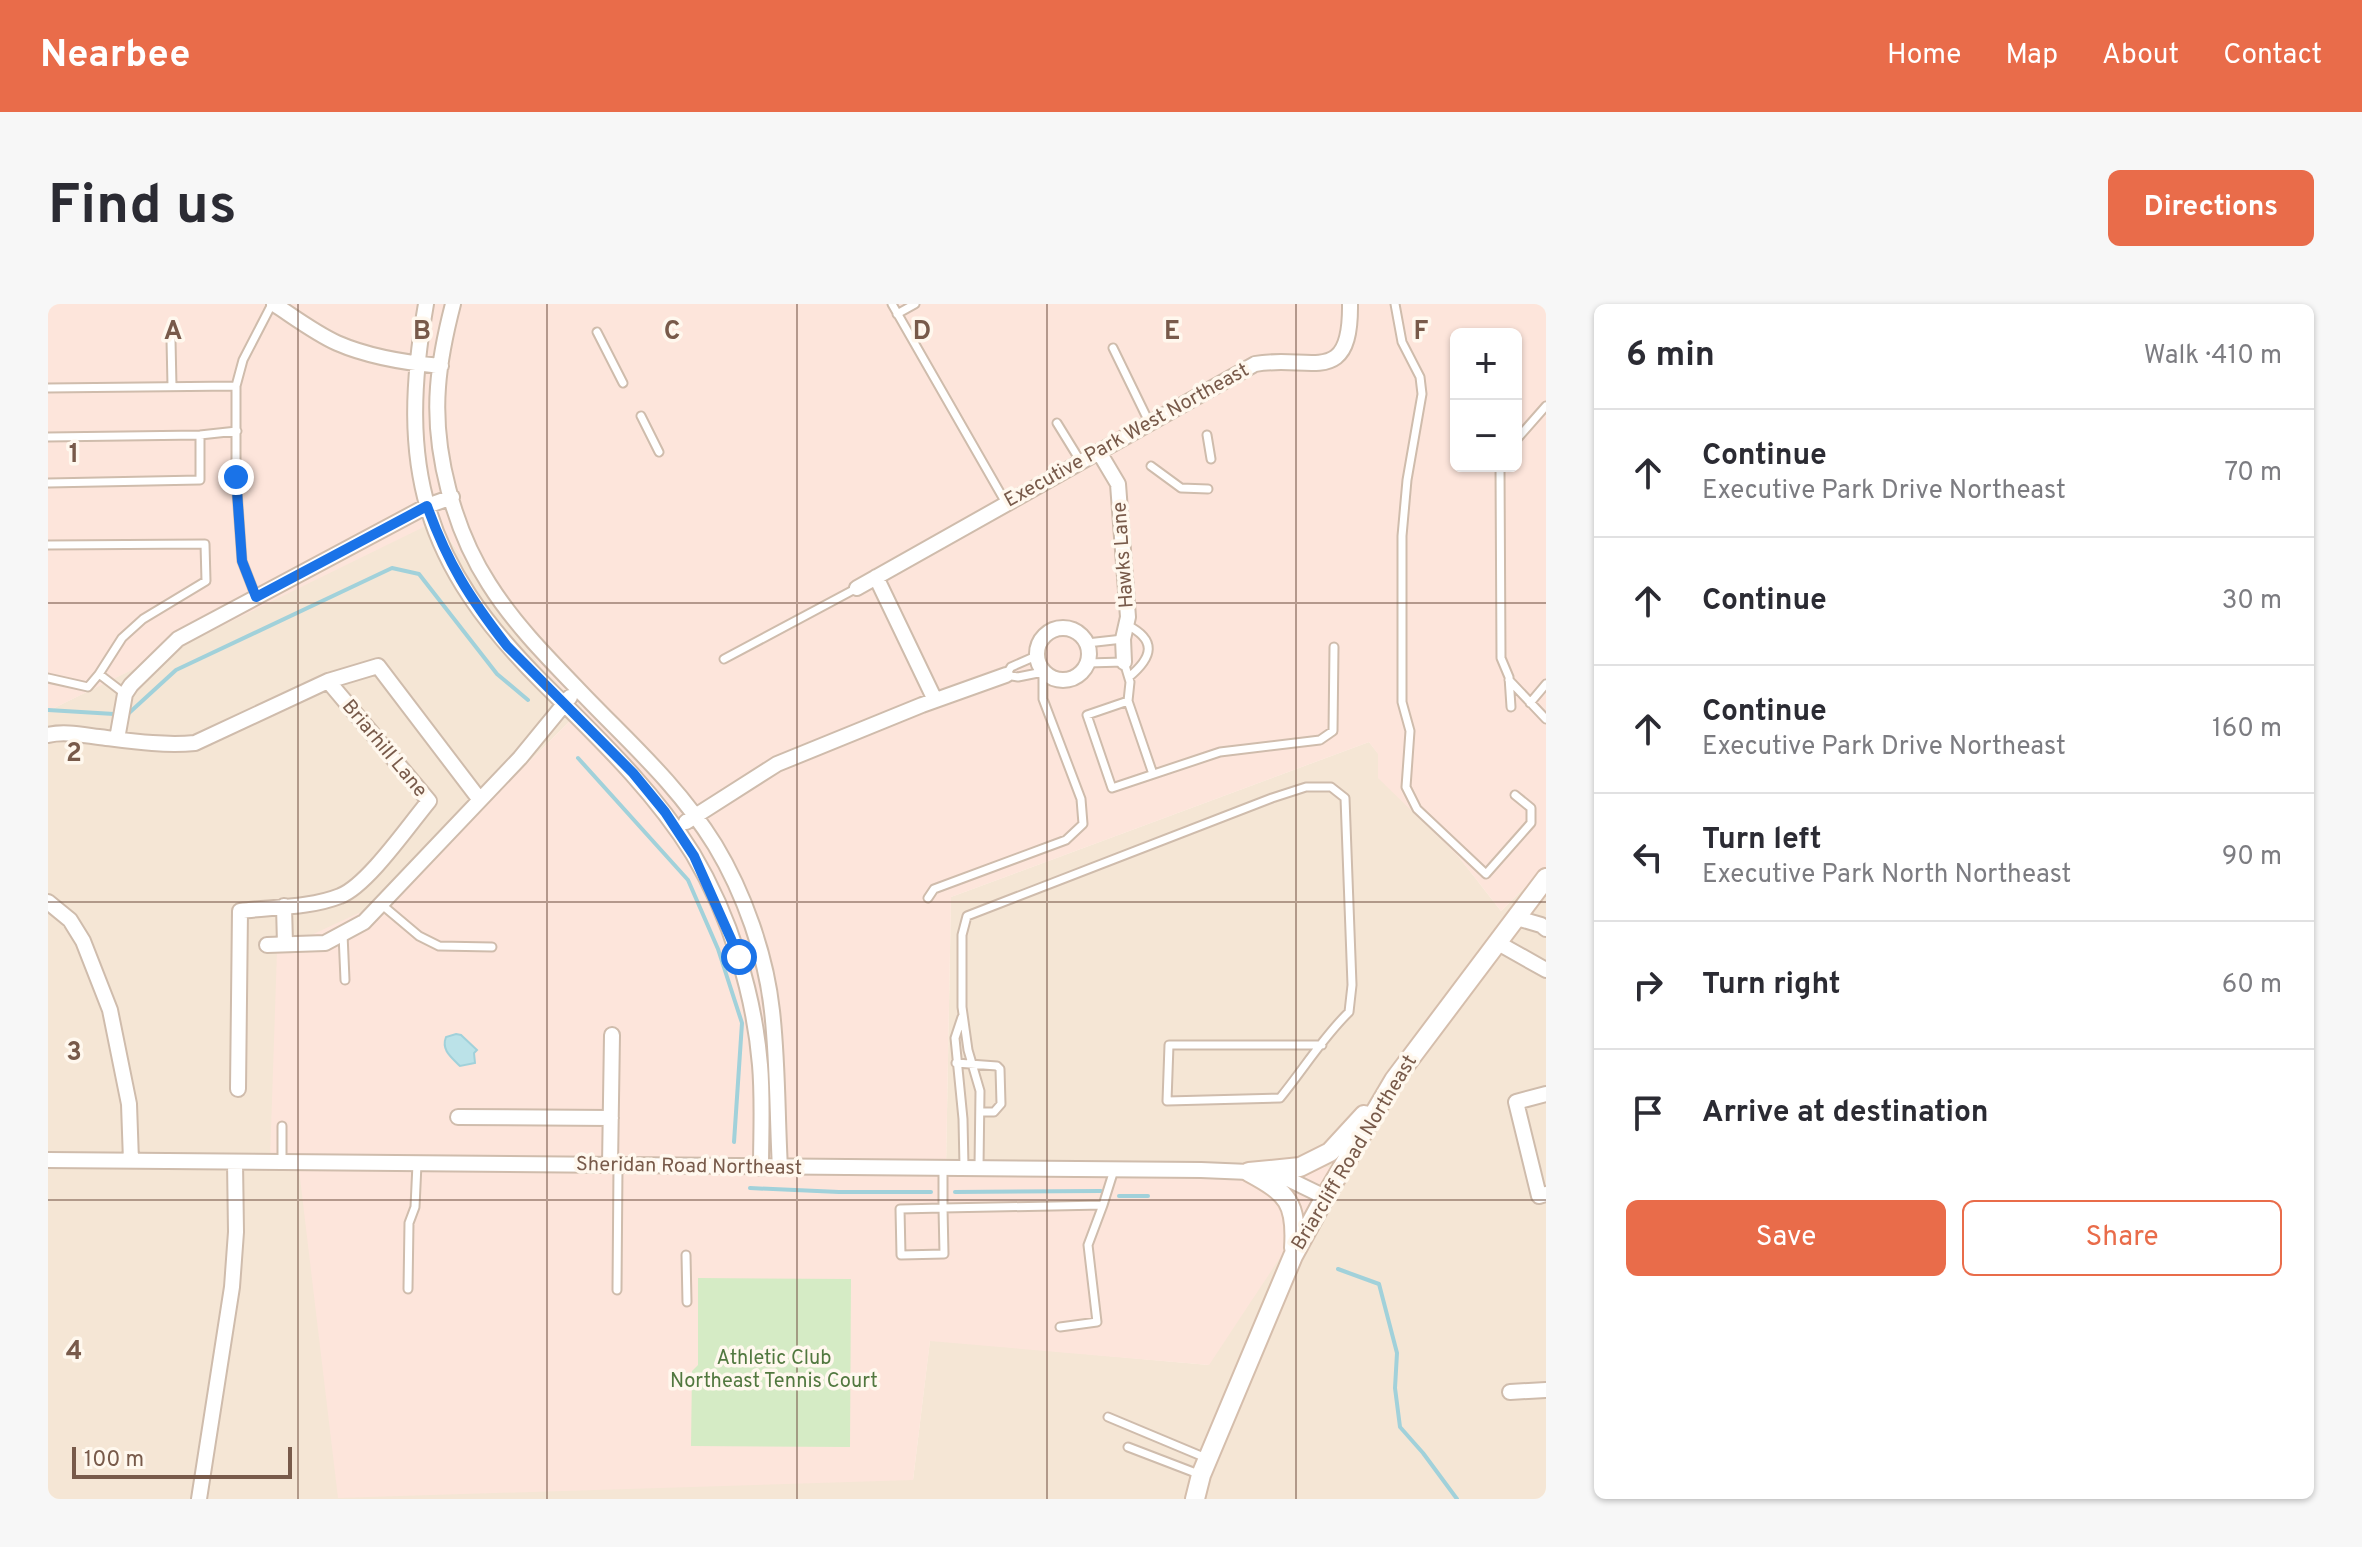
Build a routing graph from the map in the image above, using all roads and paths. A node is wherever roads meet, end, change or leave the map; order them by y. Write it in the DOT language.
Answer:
graph roads {
  1 [pos="273,304"];
  2 [pos="426,304"];
  3 [pos="453,304"];
  4 [pos="892,304"];
  5 [pos="915,304"];
  6 [pos="1350,304"];
  7 [pos="1395,304"];
  8 [pos="897,314"];
  9 [pos="597,332"];
  10 [pos="171,340"];
  11 [pos="1113,348"];
  12 [pos="416,364"];
  13 [pos="441,366"];
  14 [pos="623,383"];
  15 [pos="172,386"];
  16 [pos="236,386"];
  17 [pos="48,388"];
  18 [pos="1546,406"];
  19 [pos="641,416"];
  20 [pos="1057,423"];
  21 [pos="1150,424"];
  22 [pos="237,431"];
  23 [pos="1522,433"];
  24 [pos="200,435"];
  25 [pos="1207,435"];
  26 [pos="48,437"];
  27 [pos="659,452"];
  28 [pos="1099,452"];
  29 [pos="1211,459"];
  30 [pos="1081,462"];
  31 [pos="1151,466"];
  32 [pos="1500,472"];
  33 [pos="48,483"];
  34 [pos="1208,489"];
  35 [pos="452,497"];
  36 [pos="1007,504"];
  37 [pos="427,506"];
  38 [pos="48,545"];
  39 [pos="876,577"];
  40 [pos="857,588"];
  41 [pos="256,597"];
  42 [pos="1125,632"];
  43 [pos="1087,643"];
  44 [pos="1334,647"];
  45 [pos="1036,656"];
  46 [pos="724,659"];
  47 [pos="1087,663"];
  48 [pos="1126,669"];
  49 [pos="1043,672"];
  50 [pos="99,674"];
  51 [pos="1006,675"];
  52 [pos="48,678"];
  53 [pos="1509,679"];
  54 [pos="328,681"];
  55 [pos="1546,684"];
  56 [pos="577,688"];
  57 [pos="125,694"];
  58 [pos="935,700"];
  59 [pos="1128,701"];
  60 [pos="564,703"];
  61 [pos="1530,703"];
  62 [pos="1511,707"];
  63 [pos="1546,719"];
  64 [pos="48,735"];
  65 [pos="117,739"];
  66 [pos="1153,774"];
  67 [pos="1515,795"];
  68 [pos="480,800"];
  69 [pos="694,817"];
  70 [pos="676,828"];
  71 [pos="1546,878"];
  72 [pos="928,898"];
  73 [pos="48,902"];
  74 [pos="381,904"];
  75 [pos="284,906"];
  76 [pos="1517,918"];
  77 [pos="1546,929"];
  78 [pos="343,934"];
  79 [pos="1498,943"];
  80 [pos="285,944"];
  81 [pos="267,945"];
  82 [pos="492,947"];
  83 [pos="1546,970"];
  84 [pos="345,980"];
  85 [pos="962,1015"];
  86 [pos="612,1035"];
  87 [pos="1322,1045"];
  88 [pos="956,1063"];
  89 [pos="972,1064"];
  90 [pos="1394,1080"];
  91 [pos="238,1089"];
  92 [pos="1546,1094"];
  93 [pos="981,1112"];
  94 [pos="458,1117"];
  95 [pos="611,1118"];
  96 [pos="282,1126"];
  97 [pos="48,1160"];
  98 [pos="131,1161"];
  99 [pos="235,1162"];
  100 [pos="282,1163"];
  101 [pos="417,1164"];
  102 [pos="614,1166"];
  103 [pos="761,1168"];
  104 [pos="780,1168"];
  105 [pos="943,1169"];
  106 [pos="971,1170"];
  107 [pos="1114,1170"];
  108 [pos="1249,1172"];
  109 [pos="1546,1194"];
  110 [pos="1325,1197"];
  111 [pos="1103,1205"];
  112 [pos="943,1208"];
  113 [pos="686,1255"];
  114 [pos="1293,1256"];
  115 [pos="408,1289"];
  116 [pos="617,1290"];
  117 [pos="687,1302"];
  118 [pos="1060,1327"];
  119 [pos="1546,1390"];
  120 [pos="1510,1392"];
  121 [pos="1108,1417"];
  122 [pos="1128,1447"];
  123 [pos="1204,1467"];
  124 [pos="199,1499"];
  125 [pos="1195,1499"];
  1 -- 12 [label="street"];
  1 -- 16 [label="lane"];
  2 -- 12 [label="street"];
  3 -- 13 [label="street"];
  4 -- 8 [label="lane"];
  5 -- 8 [label="lane"];
  6 -- 21 [label="street, Executive Park West Northeast"];
  7 -- 67 [label="lane"];
  8 -- 36 [label="lane"];
  9 -- 14 [label="lane"];
  10 -- 15 [label="lane"];
  11 -- 21 [label="lane"];
  12 -- 13 [label="street"];
  12 -- 37 [label="street"];
  13 -- 35 [label="street"];
  15 -- 16 [label="lane"];
  15 -- 17 [label="lane"];
  16 -- 22 [label="lane"];
  18 -- 23 [label="lane"];
  19 -- 27 [label="lane"];
  20 -- 30 [label="lane"];
  21 -- 28 [label="street, Executive Park West Northeast"];
  22 -- 24 [label="lane"];
  22 -- 41 [label="lane"];
  24 -- 26 [label="lane"];
  24 -- 33 [label="lane"];
  25 -- 29 [label="lane"];
  28 -- 30 [label="street, Executive Park West Northeast"];
  28 -- 42 [label="street, Hawks Lane"];
  30 -- 36 [label="street, Executive Park West Northeast"];
  31 -- 34 [label="lane"];
  32 -- 53 [label="lane"];
  35 -- 37 [label="street"];
  35 -- 56 [label="street"];
  36 -- 39 [label="street, Executive Park West Northeast"];
  37 -- 41 [label="street"];
  37 -- 60 [label="street"];
  38 -- 50 [label="lane"];
  39 -- 40 [label="street, Executive Park West Northeast"];
  39 -- 58 [label="street"];
  40 -- 46 [label="lane"];
  41 -- 57 [label="street"];
  42 -- 43 [label="lane"];
  42 -- 48 [label="street, Hawks Lane"];
  42 -- 48 [label="lane"];
  43 -- 45 [label="street"];
  43 -- 47 [label="street"];
  44 -- 66 [label="lane"];
  45 -- 49 [label="street"];
  45 -- 51 [label="lane"];
  47 -- 48 [label="lane"];
  47 -- 49 [label="street"];
  48 -- 59 [label="lane"];
  49 -- 51 [label="lane"];
  49 -- 72 [label="lane"];
  50 -- 52 [label="lane"];
  50 -- 57 [label="lane"];
  51 -- 58 [label="street"];
  53 -- 61 [label="lane"];
  53 -- 62 [label="lane"];
  54 -- 65 [label="street, Briarhill Lane"];
  54 -- 68 [label="street"];
  54 -- 75 [label="street, Briarhill Lane"];
  55 -- 61 [label="lane"];
  56 -- 60 [label="street"];
  56 -- 69 [label="street"];
  57 -- 65 [label="street"];
  58 -- 69 [label="street"];
  59 -- 66 [label="lane"];
  59 -- 66 [label="lane"];
  60 -- 68 [label="street"];
  60 -- 70 [label="street"];
  61 -- 63 [label="lane"];
  64 -- 65 [label="street, Briarhill Lane"];
  68 -- 74 [label="street"];
  69 -- 70 [label="street"];
  69 -- 104 [label="street"];
  70 -- 103 [label="street"];
  71 -- 76 [label="main road, Briarcliff Road Northeast"];
  73 -- 98 [label="street"];
  74 -- 78 [label="street"];
  74 -- 82 [label="lane"];
  75 -- 80 [label="street"];
  75 -- 91 [label="street, Briarhill Lane"];
  76 -- 77 [label="street"];
  76 -- 79 [label="main road, Briarcliff Road Northeast"];
  78 -- 80 [label="street"];
  78 -- 84 [label="lane"];
  79 -- 83 [label="street"];
  79 -- 90 [label="main road, Briarcliff Road Northeast"];
  80 -- 81 [label="street"];
  85 -- 87 [label="lane"];
  85 -- 88 [label="lane"];
  85 -- 89 [label="lane"];
  86 -- 95 [label="street"];
  87 -- 87 [label="lane"];
  88 -- 89 [label="lane"];
  88 -- 106 [label="lane"];
  89 -- 93 [label="lane"];
  89 -- 93 [label="lane"];
  90 -- 108 [label="main road"];
  90 -- 110 [label="main road, Briarcliff Road Northeast"];
  92 -- 109 [label="street"];
  93 -- 106 [label="lane"];
  94 -- 95 [label="street"];
  95 -- 102 [label="street"];
  96 -- 100 [label="lane"];
  97 -- 98 [label="street, Sheridan Road Northeast"];
  98 -- 99 [label="street, Sheridan Road Northeast"];
  99 -- 100 [label="street, Sheridan Road Northeast"];
  99 -- 124 [label="street"];
  100 -- 101 [label="street, Sheridan Road Northeast"];
  101 -- 102 [label="street, Sheridan Road Northeast"];
  101 -- 115 [label="lane"];
  102 -- 103 [label="street, Sheridan Road Northeast"];
  102 -- 116 [label="lane"];
  103 -- 104 [label="street, Sheridan Road Northeast"];
  104 -- 105 [label="street, Sheridan Road Northeast"];
  105 -- 106 [label="street, Sheridan Road Northeast"];
  105 -- 112 [label="lane"];
  106 -- 107 [label="street, Sheridan Road Northeast"];
  107 -- 108 [label="street, Sheridan Road Northeast"];
  107 -- 111 [label="lane"];
  108 -- 110 [label="street, Sheridan Road Northeast"];
  108 -- 114 [label="main road"];
  110 -- 114 [label="main road, Briarcliff Road Northeast"];
  111 -- 112 [label="lane"];
  111 -- 118 [label="lane"];
  112 -- 112 [label="lane"];
  113 -- 117 [label="lane"];
  114 -- 123 [label="main road, Briarcliff Road Northeast"];
  119 -- 120 [label="street"];
  121 -- 123 [label="lane"];
  122 -- 123 [label="lane"];
  123 -- 125 [label="main road, Briarcliff Road Northeast"];
}
